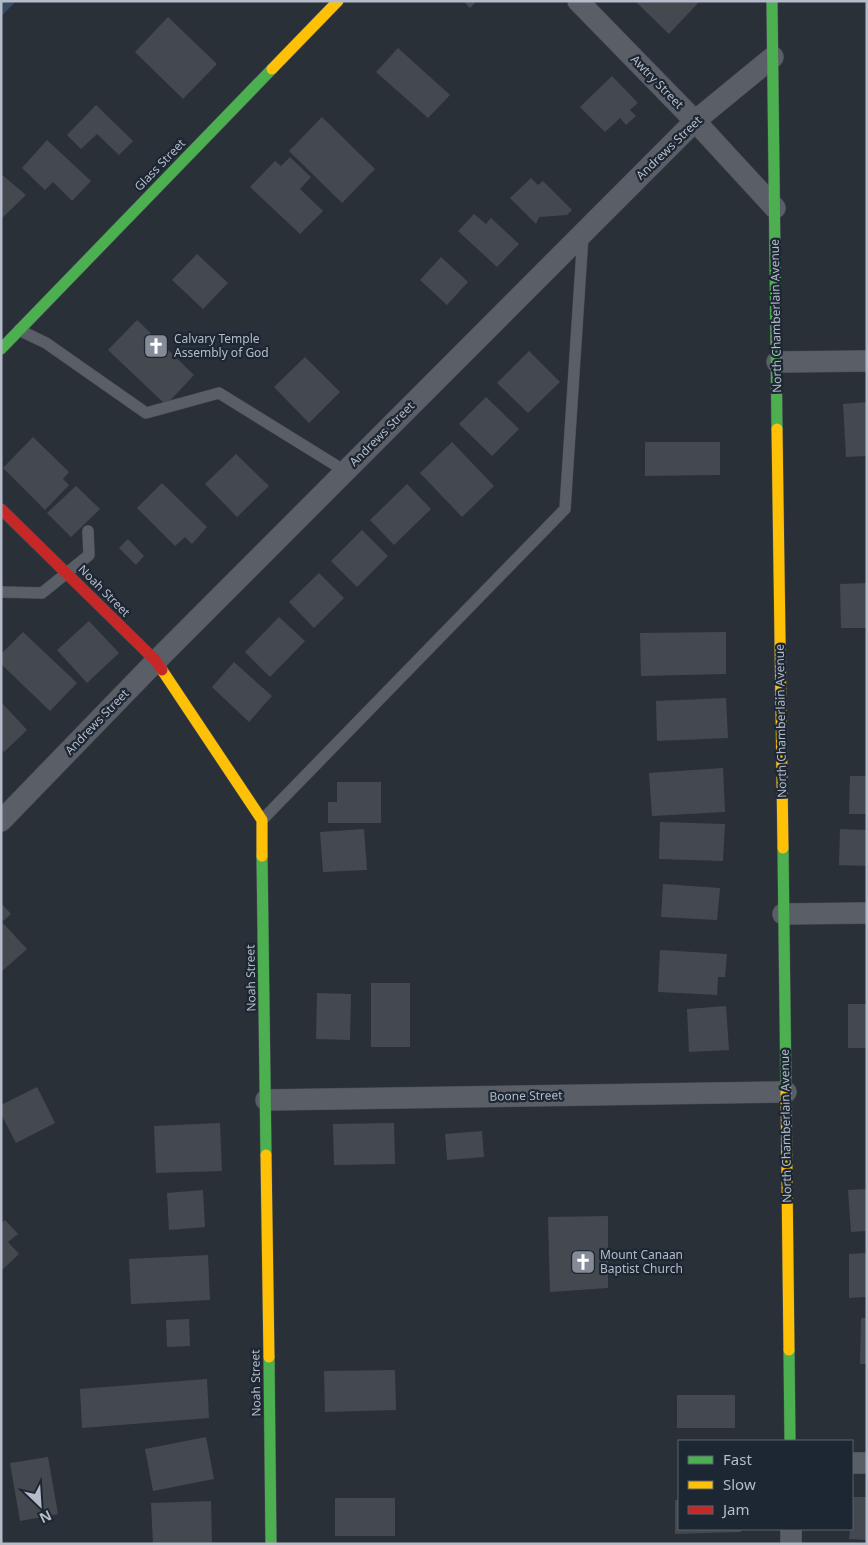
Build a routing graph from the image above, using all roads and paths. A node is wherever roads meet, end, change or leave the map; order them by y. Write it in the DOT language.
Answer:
graph roads {
  1 [pos="338,1"];
  2 [pos="578,1"];
  3 [pos="772,1"];
  4 [pos="773,57"];
  5 [pos="695,120"];
  6 [pos="775,208"];
  7 [pos="583,233"];
  8 [pos="20,331"];
  9 [pos="1,349"];
  10 [pos="867,361"];
  11 [pos="777,362"];
  12 [pos="345,471"];
  13 [pos="1,509"];
  14 [pos="88,530"];
  15 [pos="66,573"];
  16 [pos="1,592"];
  17 [pos="156,661"];
  18 [pos="262,820"];
  19 [pos="1,822"];
  20 [pos="867,913"];
  21 [pos="784,914"];
  22 [pos="786,1092"];
  23 [pos="266,1100"];
  24 [pos="790,1440"];
  25 [pos="853,1463"];
  26 [pos="867,1463"];
  27 [pos="791,1530"];
  28 [pos="271,1544"];
  29 [pos="791,1544"];
  1 -- 8 [label="street, Glass Street"];
  2 -- 5 [label="street, Awtry Street"];
  3 -- 4 [label="street, North Chamberlain Avenue"];
  4 -- 5 [label="street, Andrews Street"];
  4 -- 6 [label="street, North Chamberlain Avenue"];
  5 -- 6 [label="street, Awtry Street"];
  5 -- 7 [label="street, Andrews Street"];
  6 -- 11 [label="street, North Chamberlain Avenue"];
  7 -- 12 [label="street, Andrews Street"];
  7 -- 18 [label="lane"];
  8 -- 9 [label="street, Glass Street"];
  8 -- 12 [label="lane"];
  10 -- 11 [label="street"];
  11 -- 21 [label="street, North Chamberlain Avenue"];
  12 -- 17 [label="street, Andrews Street"];
  13 -- 15 [label="street, Noah Street"];
  14 -- 15 [label="lane"];
  15 -- 16 [label="lane"];
  15 -- 17 [label="street, Noah Street"];
  17 -- 18 [label="street, Noah Street"];
  17 -- 19 [label="street, Andrews Street"];
  18 -- 23 [label="street, Noah Street"];
  20 -- 21 [label="street"];
  21 -- 22 [label="street, North Chamberlain Avenue"];
  22 -- 23 [label="street, Boone Street"];
  22 -- 24 [label="street, North Chamberlain Avenue"];
  23 -- 28 [label="street, Noah Street"];
  25 -- 26 [label="street"];
  27 -- 29 [label="street"];
}
